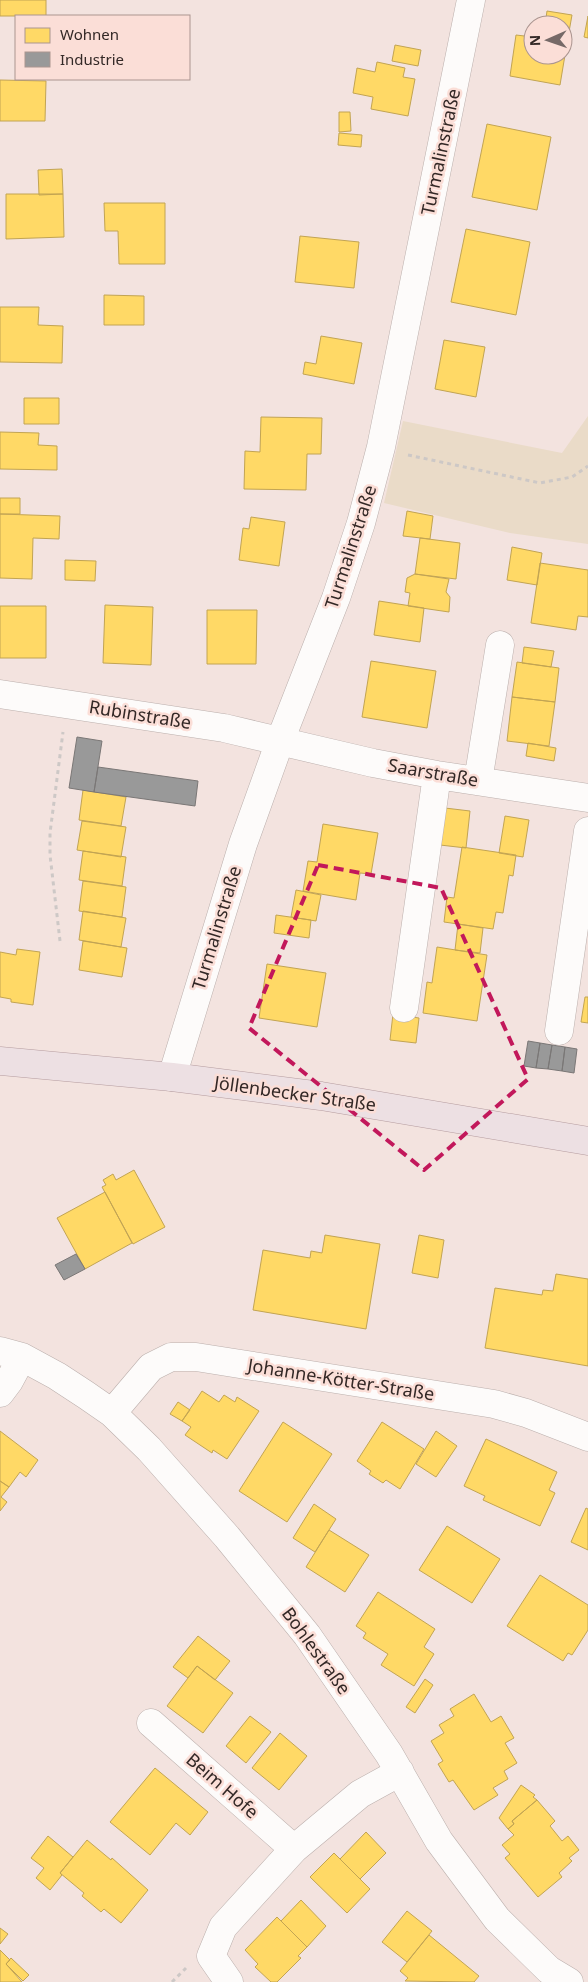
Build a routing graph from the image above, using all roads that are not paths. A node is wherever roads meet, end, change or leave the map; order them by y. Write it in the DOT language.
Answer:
graph roads {
  1 [pos="472,0"];
  2 [pos="500,645"];
  3 [pos="0,694"];
  4 [pos="280,741"];
  5 [pos="437,775"];
  6 [pos="478,781"];
  7 [pos="588,798"];
  8 [pos="588,831"];
  9 [pos="404,1008"];
  10 [pos="559,1031"];
  11 [pos="0,1061"];
  12 [pos="172,1077"];
  13 [pos="588,1141"];
  14 [pos="11,1354"];
  15 [pos="0,1393"];
  16 [pos="112,1413"];
  17 [pos="588,1437"];
  18 [pos="151,1724"];
  19 [pos="400,1772"];
  20 [pos="294,1849"];
  21 [pos="229,1982"];
  22 [pos="569,1982"];
  1 -- 4 [label="street, Turmalinstraße"];
  2 -- 6 [label="street"];
  3 -- 4 [label="street, Rubinstraße"];
  4 -- 5 [label="street, Saarstraße"];
  4 -- 12 [label="street, Turmalinstraße"];
  5 -- 6 [label="street, Saarstraße"];
  5 -- 9 [label="street"];
  6 -- 7 [label="street, Saarstraße"];
  8 -- 10 [label="street"];
  11 -- 12 [label="main road, Jöllenbecker Straße"];
  12 -- 13 [label="main road, Jöllenbecker Straße"];
  14 -- 15 [label="street, Bohlestraße"];
  14 -- 16 [label="street, Bohlestraße"];
  16 -- 17 [label="street, Johanne-Kötter-Straße"];
  16 -- 19 [label="street, Bohlestraße"];
  18 -- 20 [label="street, Beim Hofe"];
  19 -- 20 [label="street"];
  19 -- 22 [label="street, Bohlestraße"];
  20 -- 21 [label="street"];
}
